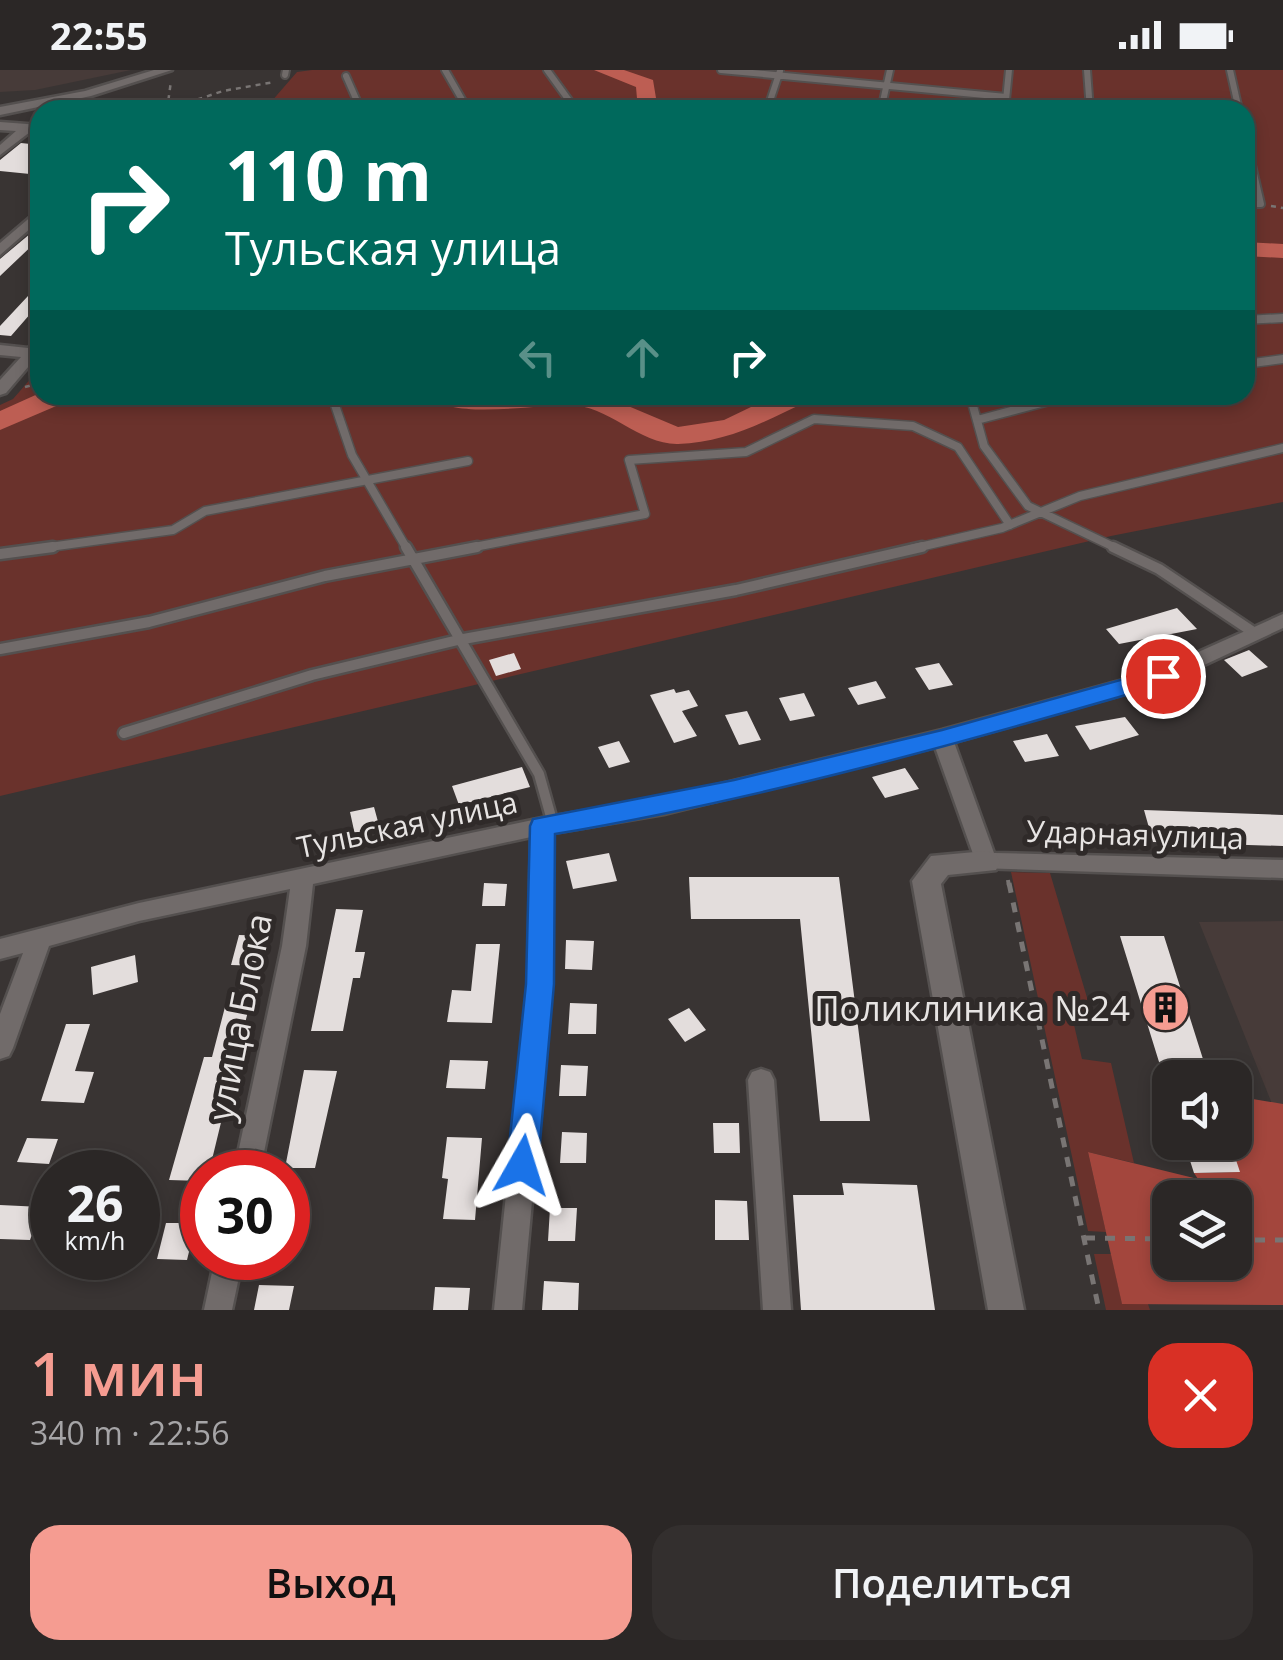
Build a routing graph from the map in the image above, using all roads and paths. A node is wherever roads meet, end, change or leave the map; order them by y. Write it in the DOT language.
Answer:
graph roads {
  1 [pos="169,70"];
  2 [pos="445,70"];
  3 [pos="547,70"];
  4 [pos="721,70"];
  5 [pos="890,70"];
  6 [pos="1009,70"];
  7 [pos="1087,70"];
  8 [pos="1230,70"];
  9 [pos="286,72"];
  10 [pos="779,73"];
  11 [pos="346,76"];
  12 [pos="886,85"];
  13 [pos="1006,96"];
  14 [pos="54,100"];
  15 [pos="168,100"];
  16 [pos="197,100"];
  17 [pos="357,100"];
  18 [pos="462,100"];
  19 [pos="569,100"];
  20 [pos="770,100"];
  21 [pos="883,100"];
  22 [pos="1006,100"];
  23 [pos="1089,100"];
  24 [pos="1237,100"];
  25 [pos="30,104"];
  26 [pos="0,110"];
  27 [pos="0,126"];
  28 [pos="30,129"];
  29 [pos="30,131"];
  30 [pos="0,151"];
  31 [pos="1255,178"];
  32 [pos="1255,204"];
  33 [pos="30,222"];
  34 [pos="0,251"];
  35 [pos="1283,318"];
  36 [pos="1255,319"];
  37 [pos="30,349"];
  38 [pos="0,350"];
  39 [pos="30,356"];
  40 [pos="1283,359"];
  41 [pos="1255,363"];
  42 [pos="0,390"];
  43 [pos="334,405"];
  44 [pos="973,405"];
  45 [pos="1034,405"];
  46 [pos="977,420"];
  47 [pos="1283,448"];
  48 [pos="468,460"];
  49 [pos="366,480"];
  50 [pos="1041,512"];
  51 [pos="1010,525"];
  52 [pos="0,554"];
  53 [pos="413,561"];
  54 [pos="1283,620"];
  55 [pos="1253,632"];
  56 [pos="458,640"];
  57 [pos="0,649"];
  58 [pos="124,732"];
  59 [pos="942,738"];
  60 [pos="548,825"];
  61 [pos="994,861"];
  62 [pos="1283,868"];
  63 [pos="303,876"];
  64 [pos="39,941"];
  65 [pos="0,950"];
  66 [pos="0,1048"];
  67 [pos="761,1080"];
  68 [pos="252,1150"];
  69 [pos="1084,1238"];
  70 [pos="1152,1239"];
  71 [pos="1252,1240"];
  72 [pos="1283,1240"];
  73 [pos="224,1280"];
  74 [pos="218,1310"];
  75 [pos="508,1310"];
  76 [pos="777,1310"];
  77 [pos="1006,1310"];
  78 [pos="1099,1310"];
  1 -- 14 [label="street"];
  1 -- 15 [label="path"];
  2 -- 18 [label="lane"];
  3 -- 19 [label="lane"];
  4 -- 10 [label="lane"];
  5 -- 12 [label="lane"];
  6 -- 13 [label="lane"];
  7 -- 23 [label="lane"];
  8 -- 24 [label="lane"];
  9 -- 16 [label="path"];
  10 -- 12 [label="lane"];
  10 -- 20 [label="lane"];
  11 -- 17 [label="lane"];
  12 -- 13 [label="lane"];
  12 -- 21 [label="lane"];
  13 -- 22 [label="lane"];
  25 -- 26 [label="street"];
  27 -- 28 [label="street"];
  29 -- 30 [label="street"];
  31 -- 32 [label="lane"];
  33 -- 34 [label="street"];
  35 -- 36 [label="lane"];
  37 -- 38 [label="street"];
  39 -- 42 [label="street"];
  40 -- 41 [label="lane"];
  43 -- 49 [label="lane"];
  44 -- 46 [label="lane"];
  45 -- 46 [label="lane"];
  46 -- 50 [label="lane"];
  47 -- 50 [label="lane"];
  48 -- 49 [label="lane"];
  49 -- 52 [label="lane"];
  49 -- 53 [label="lane"];
  50 -- 51 [label="lane"];
  50 -- 55 [label="lane"];
  51 -- 53 [label="lane"];
  51 -- 56 [label="lane"];
  53 -- 56 [label="lane"];
  53 -- 57 [label="lane"];
  54 -- 55 [label="street, Тульская улица"];
  55 -- 59 [label="street, Тульская улица"];
  56 -- 58 [label="lane"];
  56 -- 60 [label="lane"];
  59 -- 60 [label="street, Тульская улица"];
  59 -- 61 [label="street"];
  60 -- 63 [label="street, Тульская улица"];
  60 -- 75 [label="street"];
  61 -- 62 [label="street, Ударная улица"];
  61 -- 69 [label="path"];
  61 -- 77 [label="street"];
  63 -- 64 [label="street, Тульская улица"];
  63 -- 68 [label="street, улица Блока"];
  64 -- 65 [label="street, Тульская улица"];
  64 -- 66 [label="street"];
  67 -- 76 [label="street"];
  69 -- 70 [label="path"];
  69 -- 78 [label="path"];
  71 -- 72 [label="path"];
  73 -- 74 [label="street"];
}
